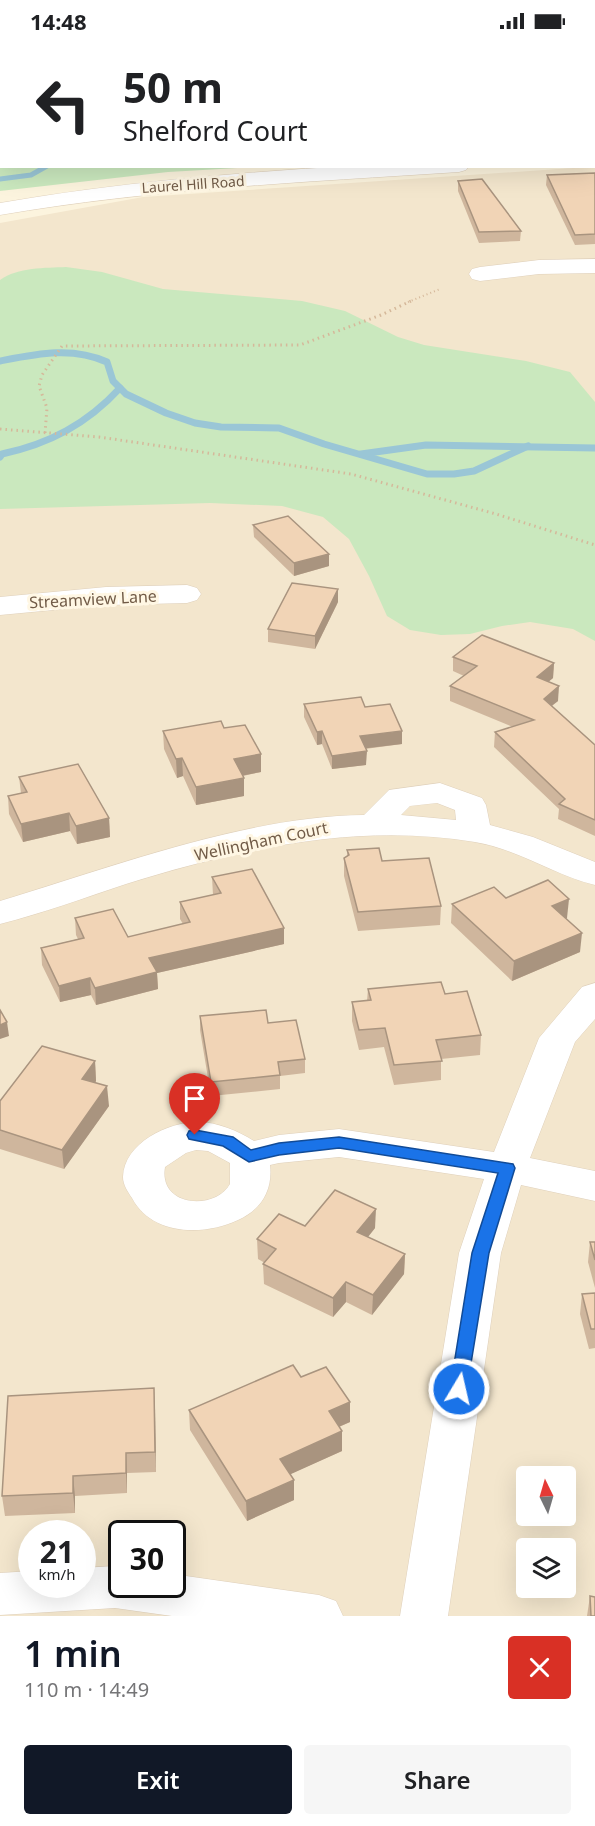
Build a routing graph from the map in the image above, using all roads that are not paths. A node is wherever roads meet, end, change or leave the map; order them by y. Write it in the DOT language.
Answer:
graph roads {
  1 [pos="429,168"];
  2 [pos="0,209"];
  3 [pos="595,266"];
  4 [pos="480,274"];
  5 [pos="187,594"];
  6 [pos="0,606"];
  7 [pos="595,875"];
  8 [pos="0,913"];
  9 [pos="595,995"];
  10 [pos="249,1156"];
  11 [pos="507,1168"];
  12 [pos="595,1186"];
  13 [pos="0,1594"];
  14 [pos="319,1616"];
  15 [pos="424,1616"];
  1 -- 2 [label="street, Laurel Hill Road"];
  3 -- 4 [label="street"];
  5 -- 6 [label="street, Streamview Lane"];
  7 -- 8 [label="street, Wellingham Court"];
  9 -- 11 [label="street"];
  10 -- 11 [label="street"];
  11 -- 12 [label="street"];
  11 -- 15 [label="street"];
  13 -- 14 [label="street"];
}
